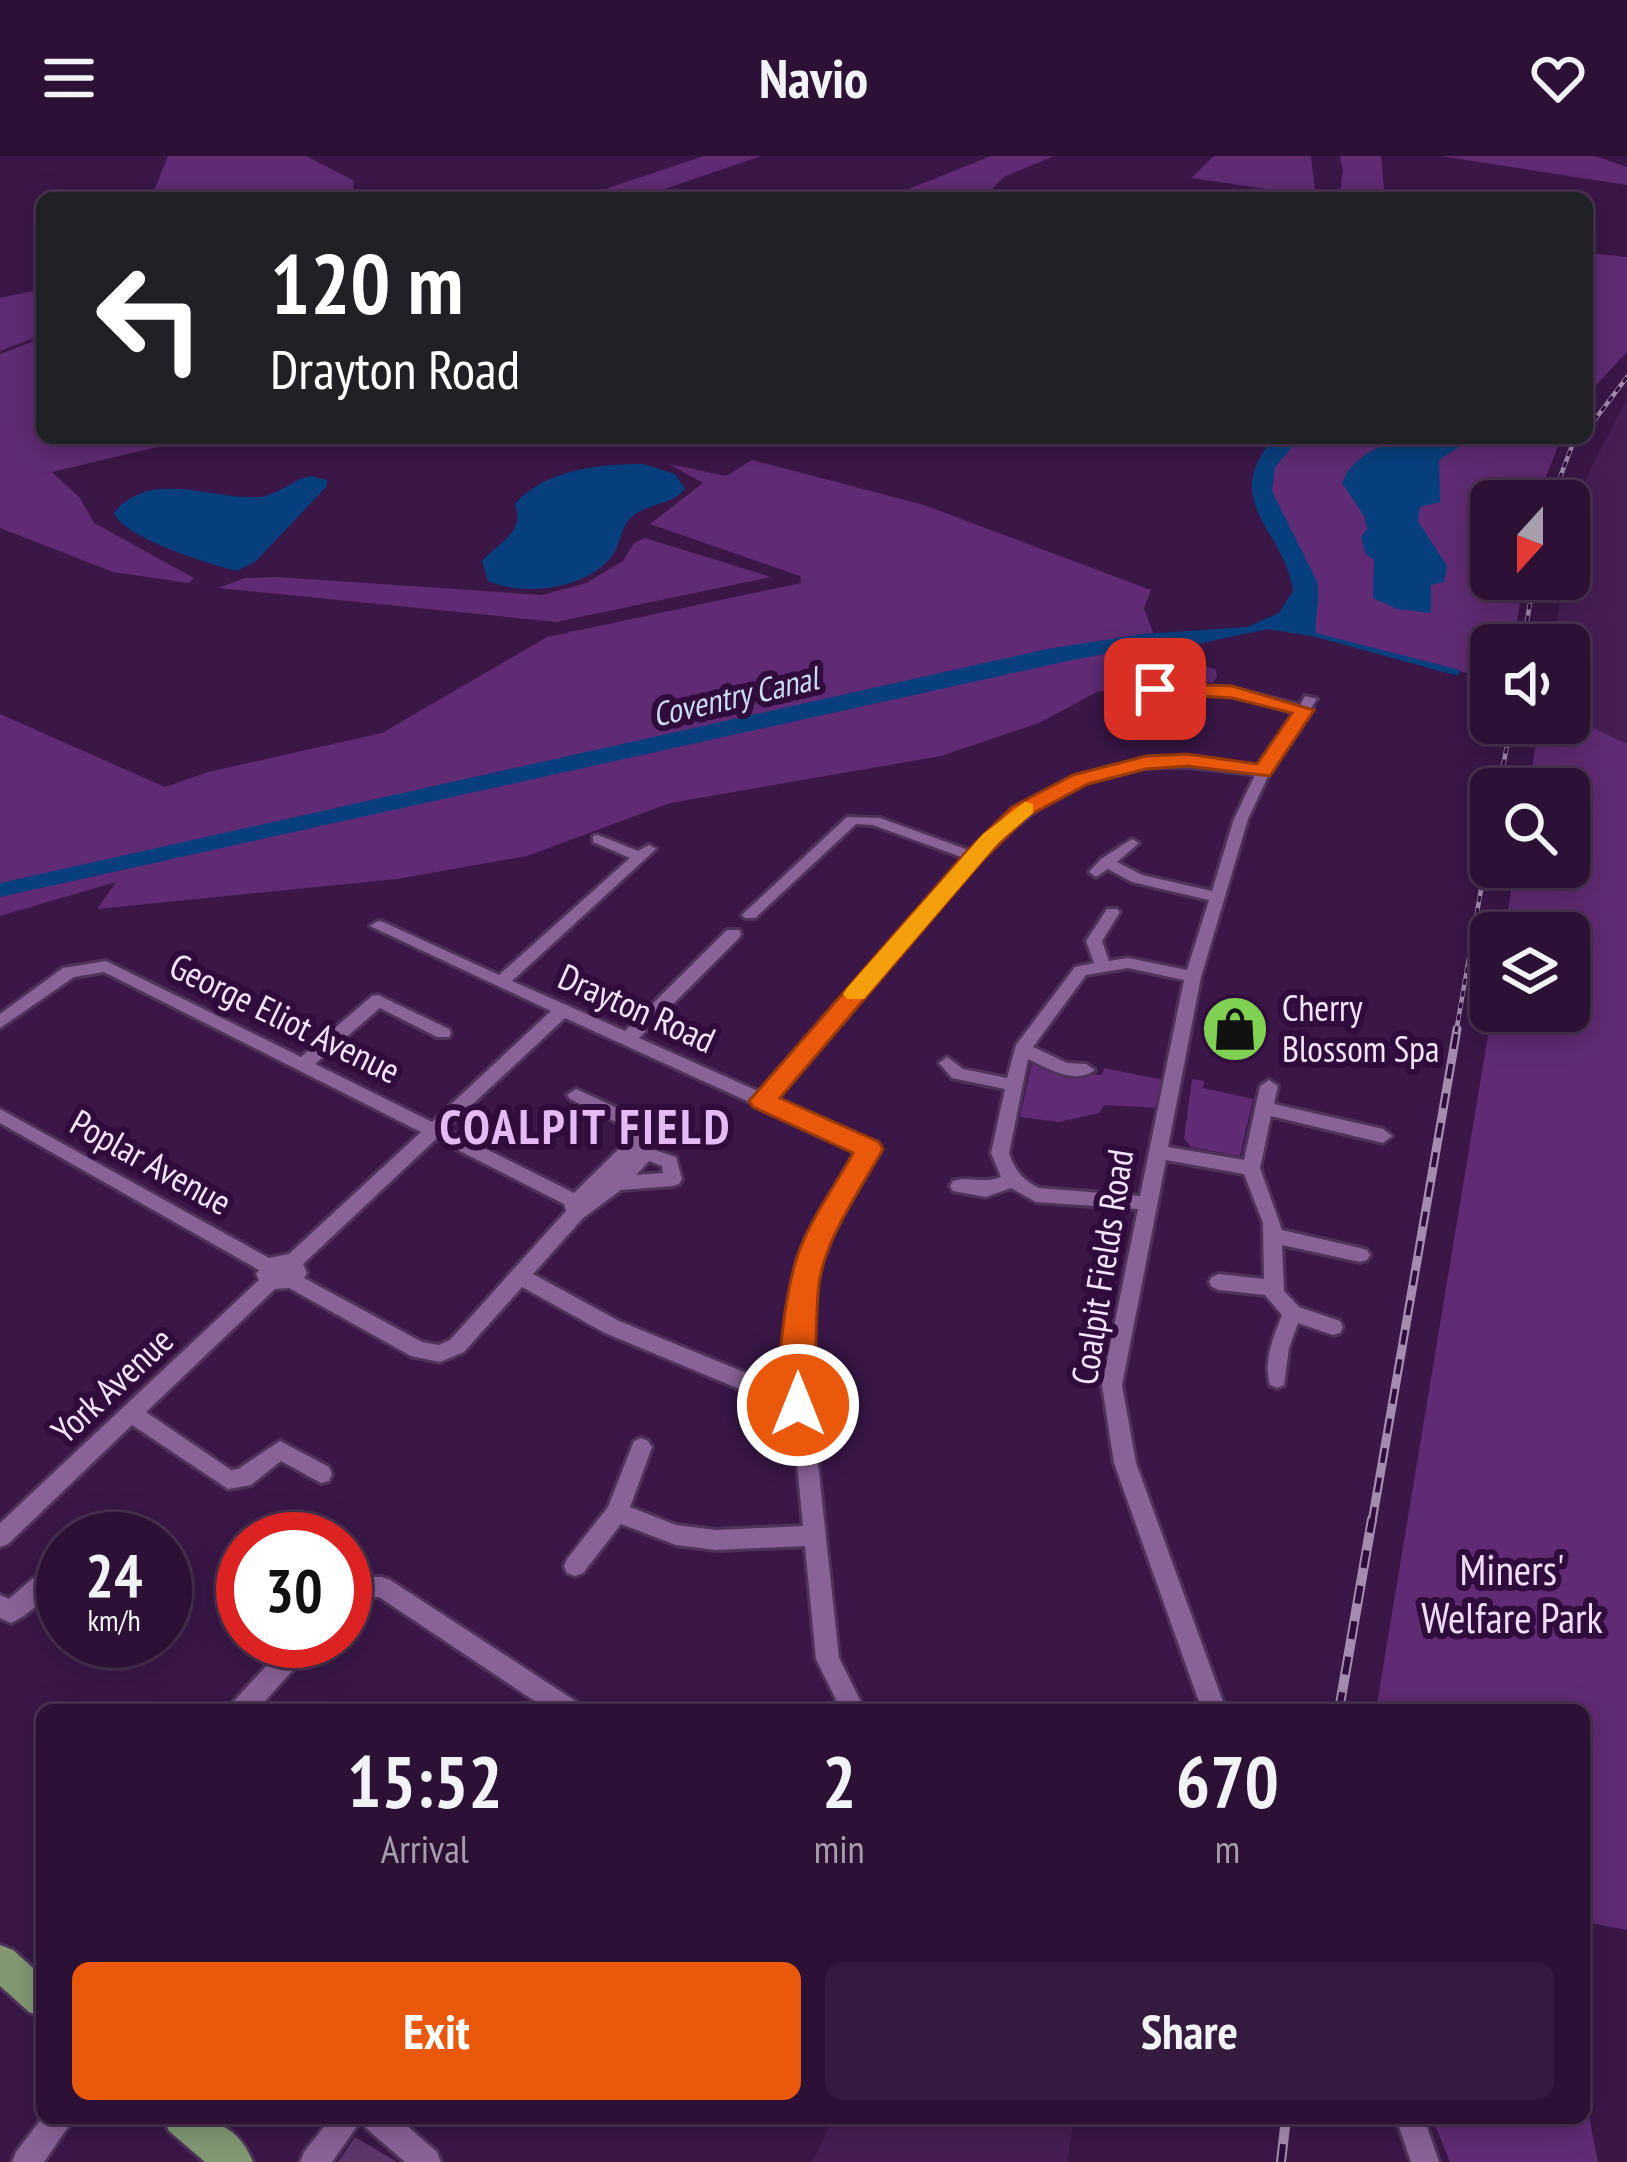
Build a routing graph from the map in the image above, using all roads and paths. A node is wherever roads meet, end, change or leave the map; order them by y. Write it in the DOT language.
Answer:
graph roads {
  1 [pos="1627,220"];
  2 [pos="1601,221"];
  3 [pos="1155,689"];
  4 [pos="1263,772"];
  5 [pos="598,839"];
  6 [pos="1132,843"];
  7 [pos="974,856"];
  8 [pos="1217,897"];
  9 [pos="1112,912"];
  10 [pos="750,915"];
  11 [pos="378,926"];
  12 [pos="733,934"];
  13 [pos="1103,965"];
  14 [pos="1193,977"];
  15 [pos="501,982"];
  16 [pos="563,1010"];
  17 [pos="0,1022"];
  18 [pos="443,1033"];
  19 [pos="627,1039"];
  20 [pos="1022,1048"];
  21 [pos="304,1064"];
  22 [pos="947,1064"];
  23 [pos="1086,1070"];
  24 [pos="1013,1085"];
  25 [pos="1269,1086"];
  26 [pos="576,1095"];
  27 [pos="762,1101"];
  28 [pos="1264,1108"];
  29 [pos="0,1115"];
  30 [pos="434,1129"];
  31 [pos="1383,1136"];
  32 [pos="1156,1152"];
  33 [pos="1252,1168"];
  34 [pos="1014,1180"];
  35 [pos="617,1183"];
  36 [pos="959,1186"];
  37 [pos="1145,1203"];
  38 [pos="574,1206"];
  39 [pos="1272,1235"];
  40 [pos="1360,1255"];
  41 [pos="281,1273"];
  42 [pos="521,1277"];
  43 [pos="1219,1282"];
  44 [pos="1274,1288"];
  45 [pos="1292,1313"];
  46 [pos="1333,1327"];
  47 [pos="1277,1379"];
  48 [pos="798,1405"];
  49 [pos="131,1413"];
  50 [pos="641,1447"];
  51 [pos="321,1474"];
  52 [pos="617,1512"];
  53 [pos="814,1536"];
  54 [pos="0,1537"];
  55 [pos="574,1566"];
  56 [pos="372,1587"];
  57 [pos="36,1590"];
  58 [pos="0,1606"];
  59 [pos="280,1668"];
  60 [pos="247,1704"];
  61 [pos="560,1704"];
  62 [pos="850,1704"];
  63 [pos="1212,1704"];
  64 [pos="0,1964"];
  65 [pos="36,1987"];
  66 [pos="55,2124"];
  67 [pos="189,2124"];
  68 [pos="345,2124"];
  69 [pos="383,2124"];
  70 [pos="1412,2124"];
  71 [pos="26,2162"];
  72 [pos="234,2162"];
  73 [pos="314,2162"];
  74 [pos="428,2162"];
  75 [pos="1425,2162"];
  1 -- 2 [label="street"];
  3 -- 4 [label="street, Coalpit Fields Road"];
  4 -- 7 [label="street"];
  4 -- 8 [label="street, Coalpit Fields Road"];
  5 -- 15 [label="street"];
  6 -- 8 [label="street"];
  7 -- 10 [label="street"];
  7 -- 27 [label="street"];
  8 -- 14 [label="street, Coalpit Fields Road"];
  9 -- 13 [label="street"];
  11 -- 15 [label="street, Drayton Road"];
  12 -- 19 [label="street"];
  13 -- 14 [label="street"];
  13 -- 20 [label="street"];
  14 -- 32 [label="street, Coalpit Fields Road"];
  15 -- 16 [label="street, Drayton Road"];
  16 -- 19 [label="street, Drayton Road"];
  16 -- 30 [label="street, York Avenue"];
  17 -- 21 [label="street, George Eliot Avenue"];
  18 -- 21 [label="street"];
  19 -- 27 [label="street, Drayton Road"];
  20 -- 23 [label="street"];
  20 -- 24 [label="street"];
  21 -- 30 [label="street, George Eliot Avenue"];
  22 -- 24 [label="street"];
  24 -- 34 [label="street"];
  25 -- 28 [label="street"];
  26 -- 38 [label="street"];
  27 -- 48 [label="street, Drayton Road"];
  28 -- 31 [label="street"];
  28 -- 33 [label="street"];
  29 -- 41 [label="street, Poplar Avenue"];
  30 -- 38 [label="street, George Eliot Avenue"];
  30 -- 41 [label="street, York Avenue"];
  32 -- 33 [label="street"];
  32 -- 37 [label="street, Coalpit Fields Road"];
  33 -- 39 [label="street"];
  34 -- 36 [label="street"];
  34 -- 37 [label="street"];
  35 -- 38 [label="street"];
  37 -- 63 [label="street, Coalpit Fields Road"];
  38 -- 42 [label="street"];
  39 -- 40 [label="street"];
  39 -- 44 [label="street"];
  41 -- 42 [label="street, Poplar Avenue"];
  41 -- 49 [label="street, York Avenue"];
  42 -- 48 [label="street"];
  43 -- 44 [label="street"];
  44 -- 45 [label="street"];
  45 -- 46 [label="street"];
  45 -- 47 [label="street"];
  48 -- 53 [label="street"];
  49 -- 51 [label="street"];
  49 -- 54 [label="street, York Avenue"];
  50 -- 52 [label="street"];
  52 -- 53 [label="street"];
  52 -- 55 [label="street"];
  53 -- 62 [label="street"];
  56 -- 61 [label="street"];
  57 -- 58 [label="street"];
  59 -- 60 [label="street"];
  64 -- 65 [label="main road"];
  66 -- 71 [label="street"];
  67 -- 72 [label="main road"];
  68 -- 73 [label="street"];
  69 -- 74 [label="street"];
  70 -- 75 [label="street"];
}
